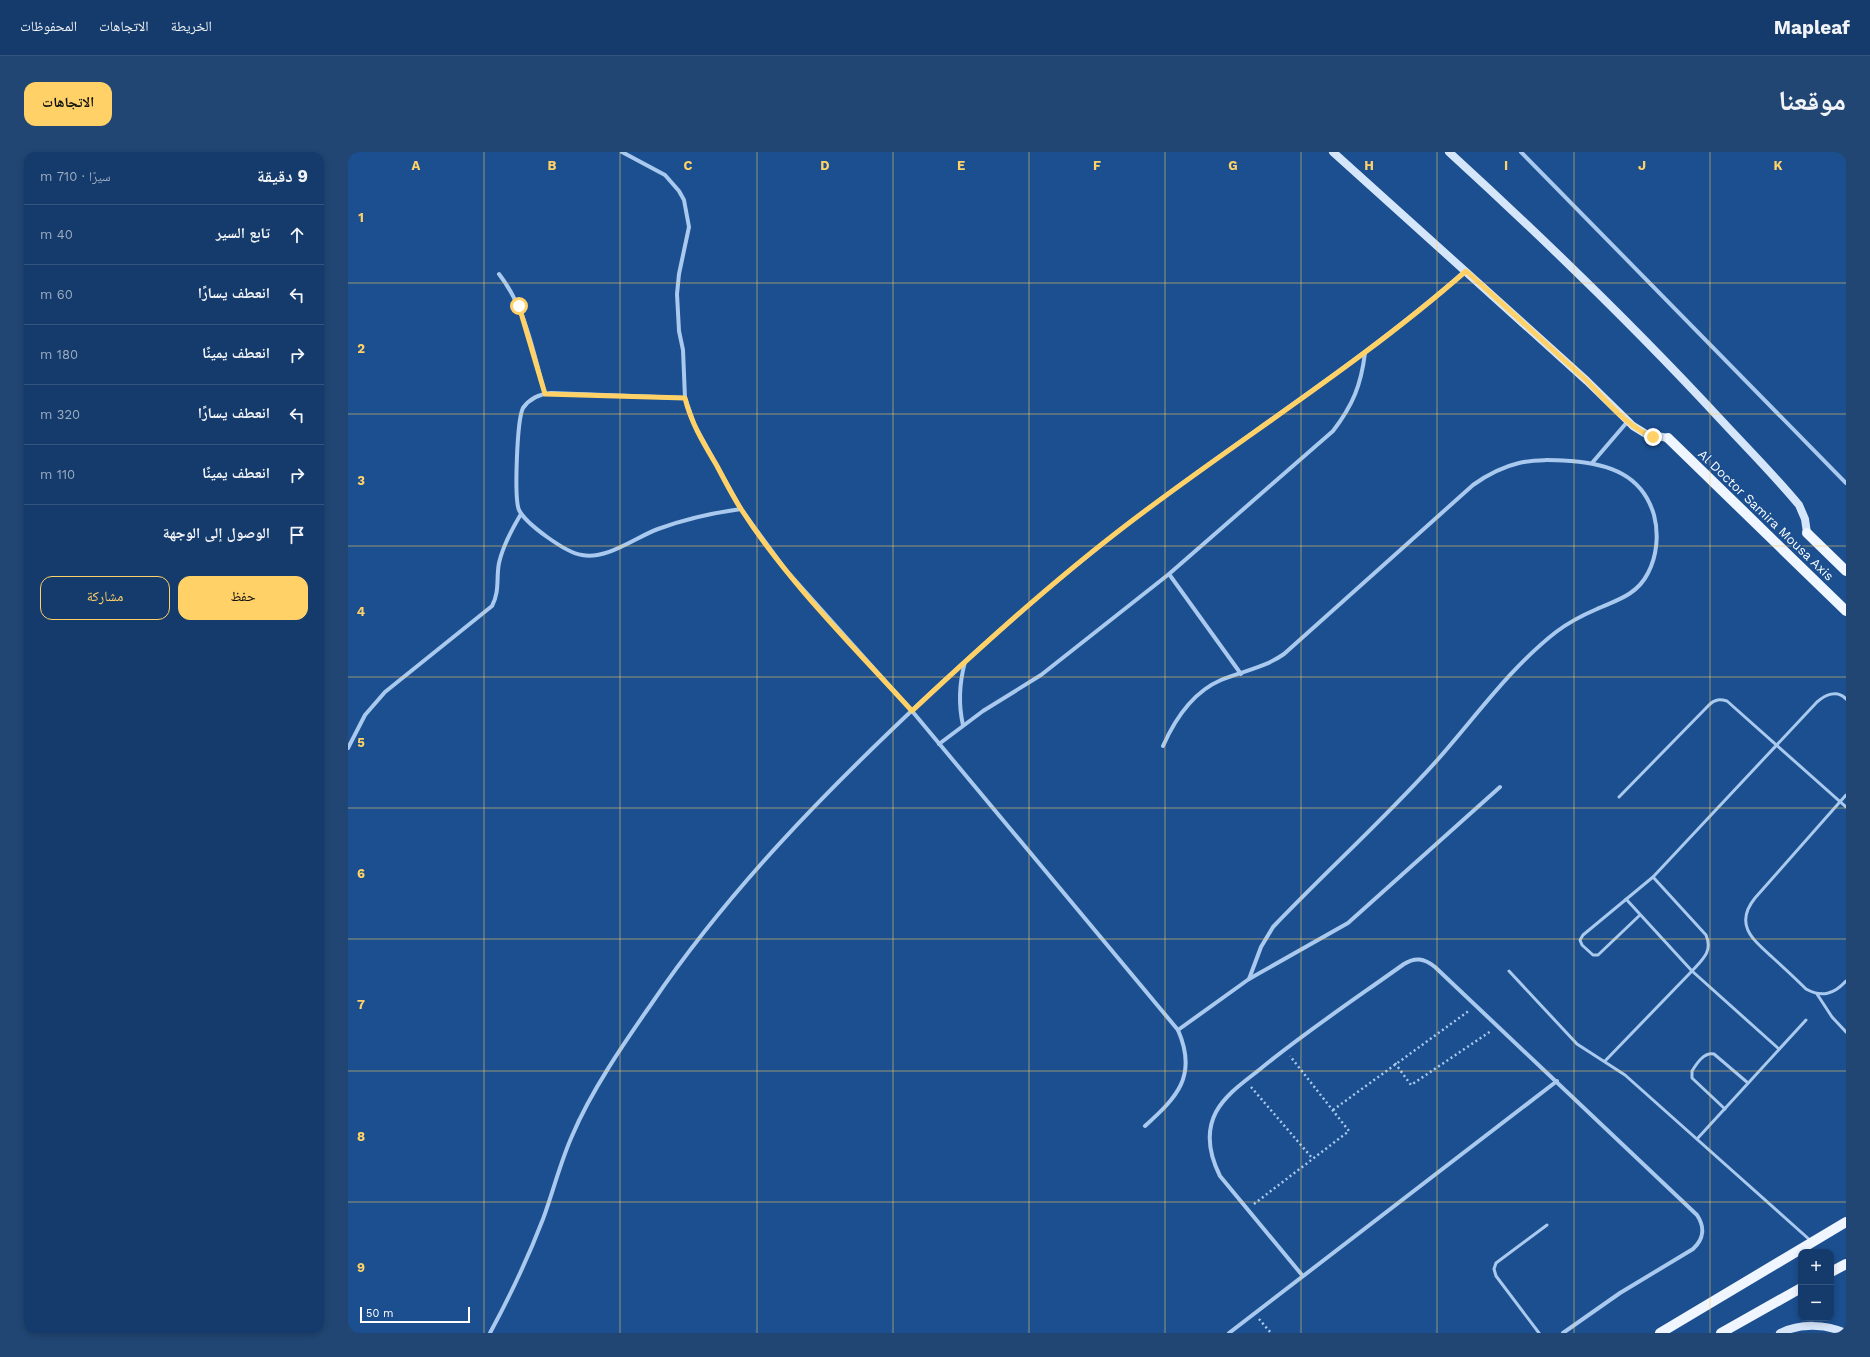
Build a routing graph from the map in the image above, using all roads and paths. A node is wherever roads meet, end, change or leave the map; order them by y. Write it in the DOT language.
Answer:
graph roads {
  1 [pos="622,152"];
  2 [pos="1332,152"];
  3 [pos="1448,152"];
  4 [pos="1521,152"];
  5 [pos="1466,271"];
  6 [pos="499,274"];
  7 [pos="1365,353"];
  8 [pos="545,394"];
  9 [pos="685,398"];
  10 [pos="1628,421"];
  11 [pos="1668,438"];
  12 [pos="1592,463"];
  13 [pos="1846,483"];
  14 [pos="740,509"];
  15 [pos="521,514"];
  16 [pos="1807,533"];
  17 [pos="1846,571"];
  18 [pos="1169,574"];
  19 [pos="1846,612"];
  20 [pos="966,661"];
  21 [pos="1241,674"];
  22 [pos="1846,699"];
  23 [pos="912,711"];
  24 [pos="963,725"];
  25 [pos="939,744"];
  26 [pos="1163,746"];
  27 [pos="1776,746"];
  28 [pos="348,748"];
  29 [pos="1500,787"];
  30 [pos="1846,795"];
  31 [pos="1619,797"];
  32 [pos="1840,802"];
  33 [pos="1846,807"];
  34 [pos="1653,876"];
  35 [pos="1626,899"];
  36 [pos="1640,915"];
  37 [pos="1509,971"];
  38 [pos="1692,971"];
  39 [pos="1249,980"];
  40 [pos="1846,981"];
  41 [pos="1817,994"];
  42 [pos="1477,1005"];
  43 [pos="1806,1020"];
  44 [pos="1498,1026"];
  45 [pos="1178,1030"];
  46 [pos="1846,1032"];
  47 [pos="1285,1049"];
  48 [pos="1779,1049"];
  49 [pos="1605,1061"];
  50 [pos="1395,1063"];
  51 [pos="1246,1081"];
  52 [pos="1557,1081"];
  53 [pos="1748,1083"];
  54 [pos="1725,1109"];
  55 [pos="1332,1110"];
  56 [pos="1145,1126"];
  57 [pos="1697,1139"];
  58 [pos="1313,1159"];
  59 [pos="1248,1209"];
  60 [pos="1846,1222"];
  61 [pos="1547,1225"];
  62 [pos="1812,1242"];
  63 [pos="1846,1264"];
  64 [pos="1834,1270"];
  65 [pos="1302,1275"];
  66 [pos="1798,1290"];
  67 [pos="1254,1313"];
  68 [pos="1738,1322"];
  69 [pos="490,1333"];
  70 [pos="1229,1333"];
  71 [pos="1271,1333"];
  72 [pos="1539,1333"];
  73 [pos="1563,1333"];
  74 [pos="1660,1333"];
  75 [pos="1722,1333"];
  76 [pos="1731,1333"];
  77 [pos="1780,1333"];
  78 [pos="1846,1333"];
  1 -- 9 [label="street"];
  2 -- 5 [label="street"];
  3 -- 16 [label="street"];
  4 -- 13 [label="street"];
  5 -- 7 [label="street"];
  5 -- 10 [label="street"];
  6 -- 8 [label="street"];
  7 -- 18 [label="street"];
  7 -- 20 [label="street"];
  8 -- 9 [label="street"];
  8 -- 15 [label="street"];
  9 -- 14 [label="street"];
  10 -- 11 [label="street"];
  10 -- 12 [label="street"];
  11 -- 19 [label="main road, Al Doctor Samira Mousa Axis"];
  12 -- 21 [label="street"];
  12 -- 39 [label="street"];
  14 -- 15 [label="street"];
  14 -- 23 [label="street"];
  15 -- 28 [label="street"];
  16 -- 17 [label="main road, Al Doctor Samira Mousa Axis"];
  18 -- 21 [label="street"];
  18 -- 24 [label="street"];
  20 -- 23 [label="street"];
  20 -- 24 [label="street"];
  21 -- 26 [label="street"];
  22 -- 27 [label="lane"];
  23 -- 25 [label="street"];
  23 -- 69 [label="street"];
  24 -- 25 [label="street"];
  25 -- 45 [label="street"];
  27 -- 31 [label="lane"];
  27 -- 32 [label="lane"];
  27 -- 34 [label="lane"];
  29 -- 39 [label="street"];
  30 -- 32 [label="lane"];
  32 -- 33 [label="lane"];
  32 -- 41 [label="lane"];
  34 -- 35 [label="lane"];
  34 -- 38 [label="lane"];
  35 -- 36 [label="lane"];
  35 -- 36 [label="lane"];
  36 -- 38 [label="lane"];
  37 -- 49 [label="lane"];
  38 -- 48 [label="lane"];
  38 -- 49 [label="lane"];
  39 -- 45 [label="street"];
  40 -- 41 [label="lane"];
  41 -- 46 [label="lane"];
  42 -- 44 [label="street"];
  42 -- 47 [label="street"];
  42 -- 50 [label="path"];
  43 -- 48 [label="lane"];
  44 -- 50 [label="path"];
  44 -- 52 [label="street"];
  45 -- 56 [label="street"];
  47 -- 51 [label="street"];
  47 -- 55 [label="path"];
  48 -- 53 [label="lane"];
  49 -- 57 [label="lane"];
  50 -- 55 [label="path"];
  51 -- 58 [label="path"];
  51 -- 59 [label="street"];
  52 -- 65 [label="street"];
  52 -- 73 [label="street"];
  53 -- 54 [label="lane"];
  53 -- 54 [label="lane"];
  54 -- 57 [label="lane"];
  55 -- 58 [label="path"];
  57 -- 62 [label="lane"];
  58 -- 59 [label="path"];
  59 -- 65 [label="street"];
  60 -- 62 [label="main road"];
  61 -- 72 [label="lane"];
  62 -- 74 [label="main road"];
  63 -- 64 [label="main road"];
  65 -- 67 [label="street"];
  66 -- 68 [label="main road"];
  67 -- 70 [label="street"];
  67 -- 71 [label="path"];
  68 -- 75 [label="main road"];
  68 -- 76 [label="main road"];
  77 -- 78 [label="street"];
}
